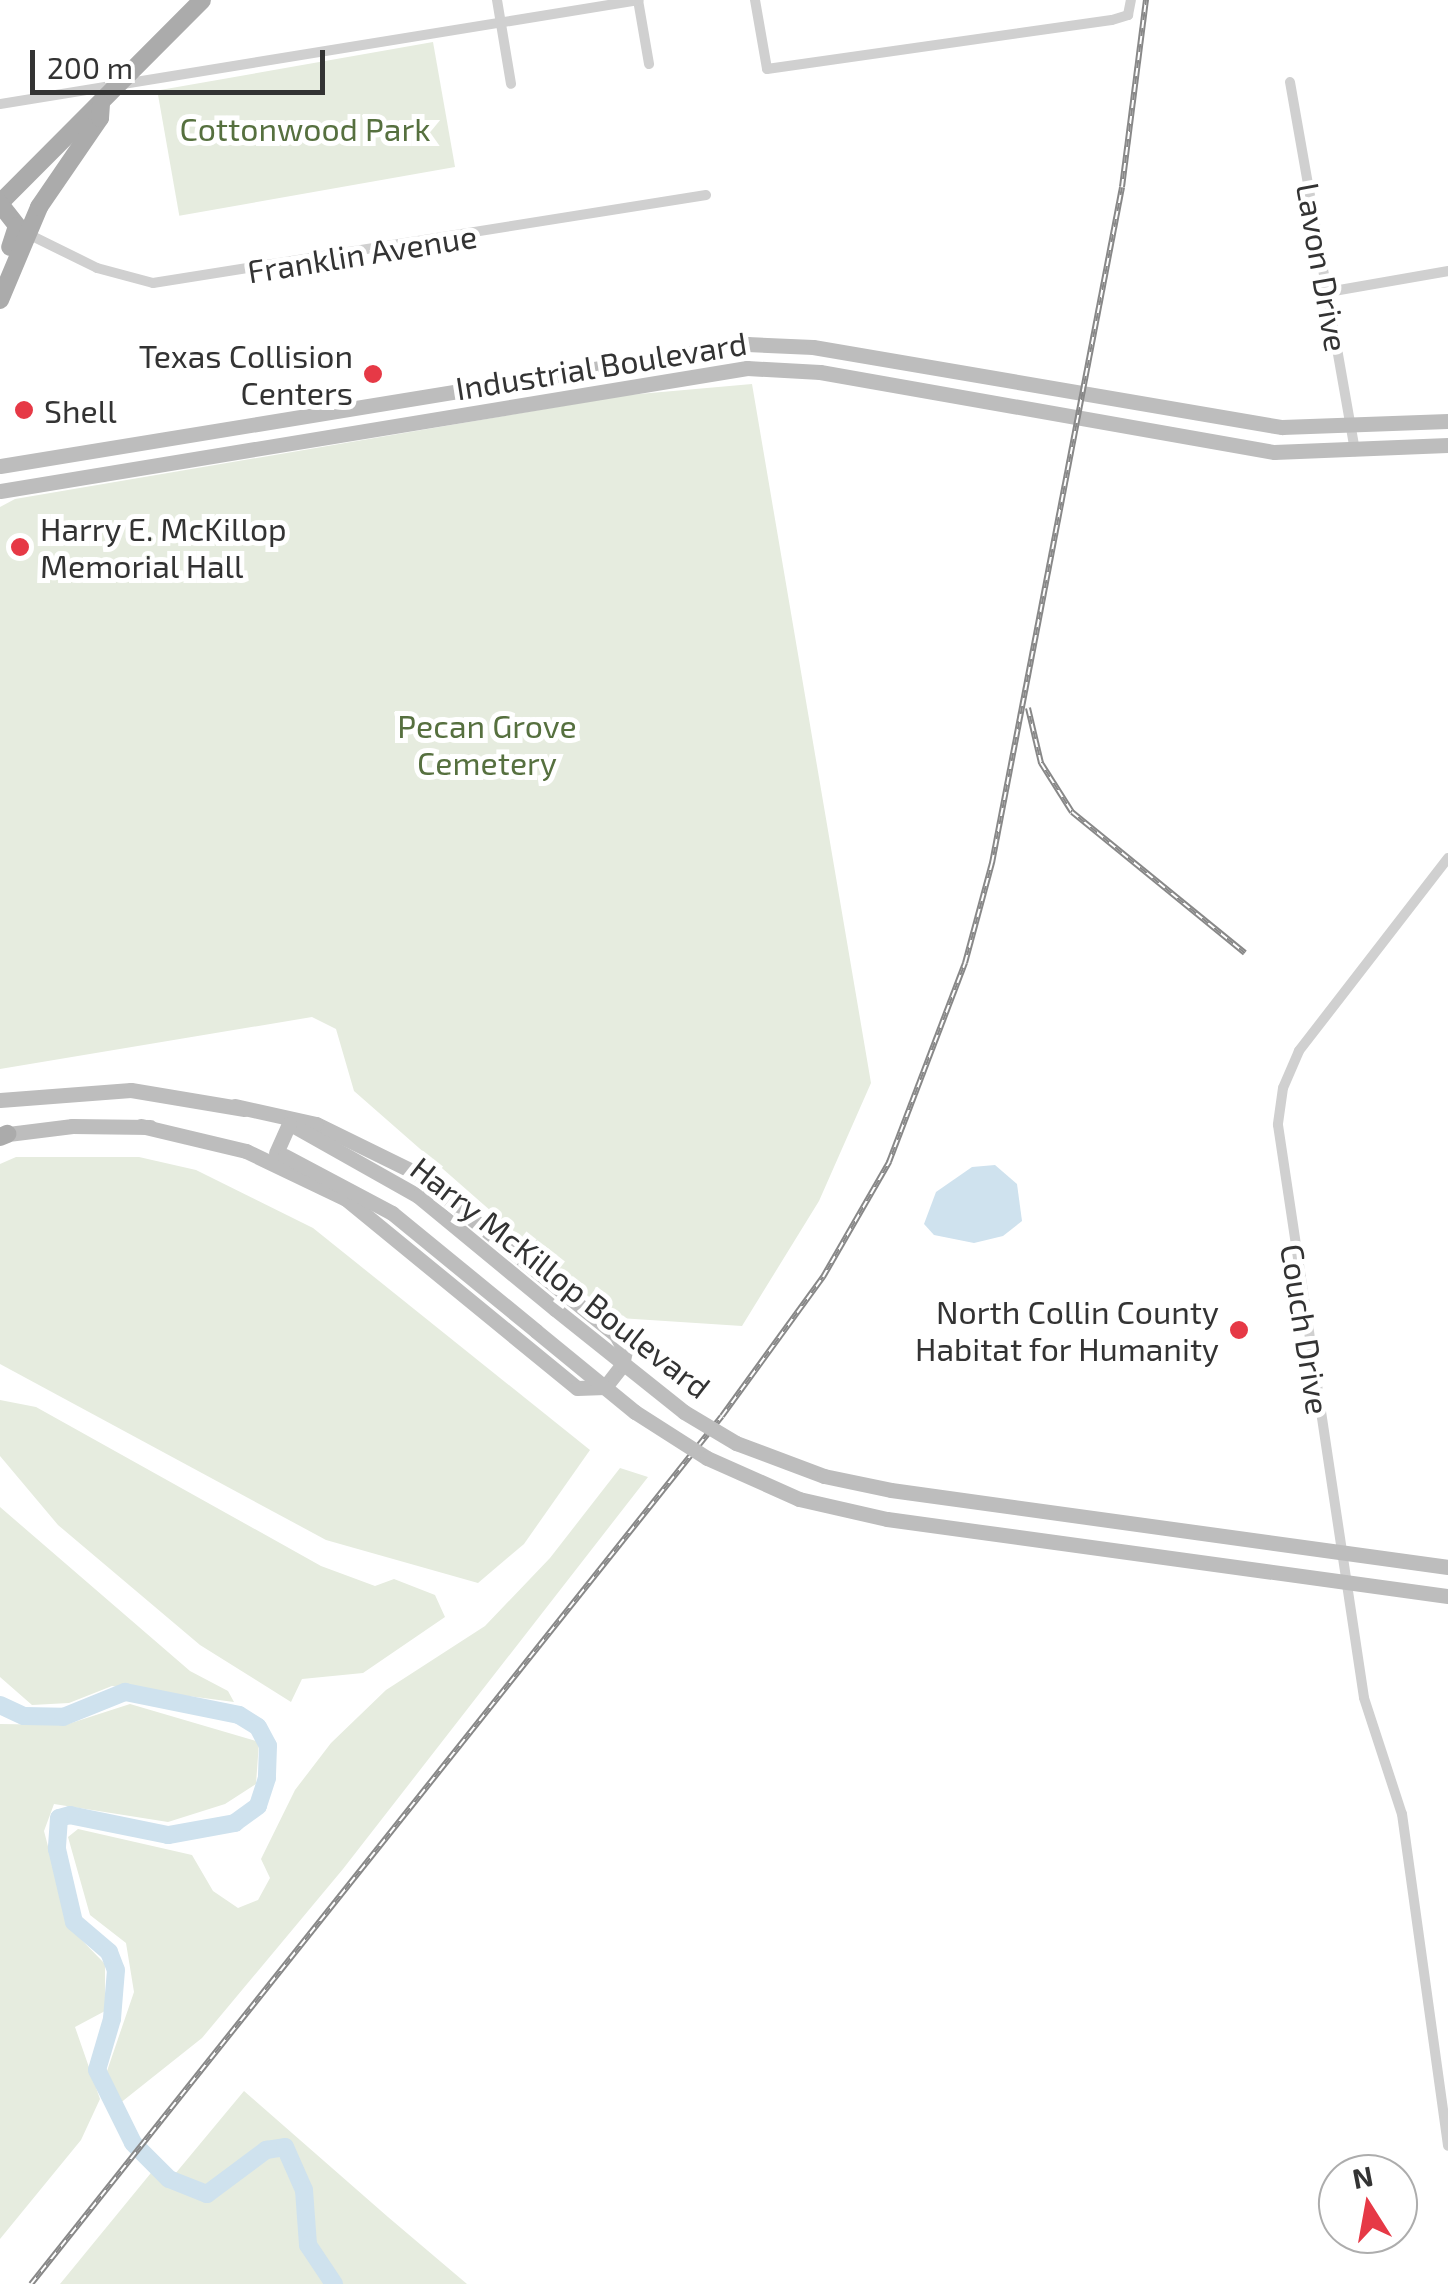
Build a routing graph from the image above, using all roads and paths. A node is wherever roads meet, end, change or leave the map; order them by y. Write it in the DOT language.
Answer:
graph roads {
  1 [pos="202,0"];
  2 [pos="497,0"];
  3 [pos="638,0"];
  4 [pos="755,0"];
  5 [pos="1131,0"];
  6 [pos="501,24"];
  7 [pos="649,64"];
  8 [pos="1290,82"];
  9 [pos="510,84"];
  10 [pos="120,85"];
  11 [pos="0,104"];
  12 [pos="102,104"];
  13 [pos="27,169"];
  14 [pos="0,176"];
  15 [pos="706,195"];
  16 [pos="0,204"];
  17 [pos="26,233"];
  18 [pos="0,271"];
  19 [pos="1448,271"];
  20 [pos="1328,292"];
  21 [pos="0,300"];
  22 [pos="932,368"];
  23 [pos="513,382"];
  24 [pos="1017,383"];
  25 [pos="483,387"];
  26 [pos="932,393"];
  27 [pos="517,404"];
  28 [pos="362,405"];
  29 [pos="486,410"];
  30 [pos="290,417"];
  31 [pos="1448,421"];
  32 [pos="1350,428"];
  33 [pos="366,429"];
  34 [pos="295,441"];
  35 [pos="1448,446"];
  36 [pos="1355,452"];
  37 [pos="0,466"];
  38 [pos="0,491"];
  39 [pos="1448,858"];
  40 [pos="0,1100"];
  41 [pos="235,1106"];
  42 [pos="289,1124"];
  43 [pos="141,1126"];
  44 [pos="2,1136"];
  45 [pos="276,1153"];
  46 [pos="1340,1551"];
  47 [pos="1448,1567"];
  48 [pos="1346,1582"];
  49 [pos="1448,1596"];
  50 [pos="1448,2146"];
  1 -- 10 [label="main road"];
  2 -- 6 [label="street"];
  3 -- 6 [label="street"];
  3 -- 7 [label="street"];
  4 -- 5 [label="street"];
  6 -- 9 [label="street"];
  6 -- 10 [label="street"];
  8 -- 20 [label="street, Lavon Drive"];
  10 -- 11 [label="street"];
  10 -- 12 [label="main road"];
  12 -- 13 [label="main road"];
  12 -- 17 [label="main road"];
  13 -- 14 [label="main road"];
  13 -- 16 [label="main road"];
  15 -- 17 [label="street, Franklin Avenue"];
  16 -- 18 [label="main road"];
  17 -- 21 [label="main road"];
  19 -- 20 [label="street"];
  20 -- 32 [label="street, Lavon Drive"];
  22 -- 23 [label="main road, Industrial Boulevard"];
  22 -- 24 [label="main road, Industrial Boulevard"];
  22 -- 26 [label="main road"];
  23 -- 25 [label="main road, Industrial Boulevard"];
  23 -- 27 [label="main road"];
  24 -- 26 [label="main road"];
  24 -- 32 [label="main road, Industrial Boulevard"];
  25 -- 28 [label="main road, Industrial Boulevard"];
  25 -- 29 [label="main road"];
  26 -- 27 [label="main road, Industrial Boulevard"];
  26 -- 36 [label="main road, Industrial Boulevard"];
  27 -- 29 [label="main road, Industrial Boulevard"];
  28 -- 30 [label="main road, Industrial Boulevard"];
  28 -- 33 [label="main road"];
  29 -- 33 [label="main road, Industrial Boulevard"];
  30 -- 34 [label="main road"];
  30 -- 37 [label="main road, Industrial Boulevard"];
  31 -- 32 [label="main road, Industrial Boulevard"];
  32 -- 36 [label="street, Lavon Drive"];
  33 -- 34 [label="main road, Industrial Boulevard"];
  34 -- 38 [label="main road, Industrial Boulevard"];
  35 -- 36 [label="main road, Industrial Boulevard"];
  39 -- 46 [label="street, Couch Drive"];
  40 -- 41 [label="main road, Harry McKillop Boulevard"];
  41 -- 42 [label="main road, Harry McKillop Boulevard"];
  41 -- 43 [label="main road"];
  42 -- 45 [label="main road"];
  42 -- 46 [label="main road, Harry McKillop Boulevard, bridge"];
  43 -- 44 [label="main road, Harry McKillop Boulevard"];
  43 -- 45 [label="main road, Harry McKillop Boulevard"];
  45 -- 48 [label="main road, Harry McKillop Boulevard, bridge"];
  46 -- 47 [label="main road, Harry McKillop Boulevard"];
  46 -- 48 [label="street, Couch Drive"];
  48 -- 49 [label="main road, Harry McKillop Boulevard"];
  48 -- 50 [label="street, Couch Drive"];
}
